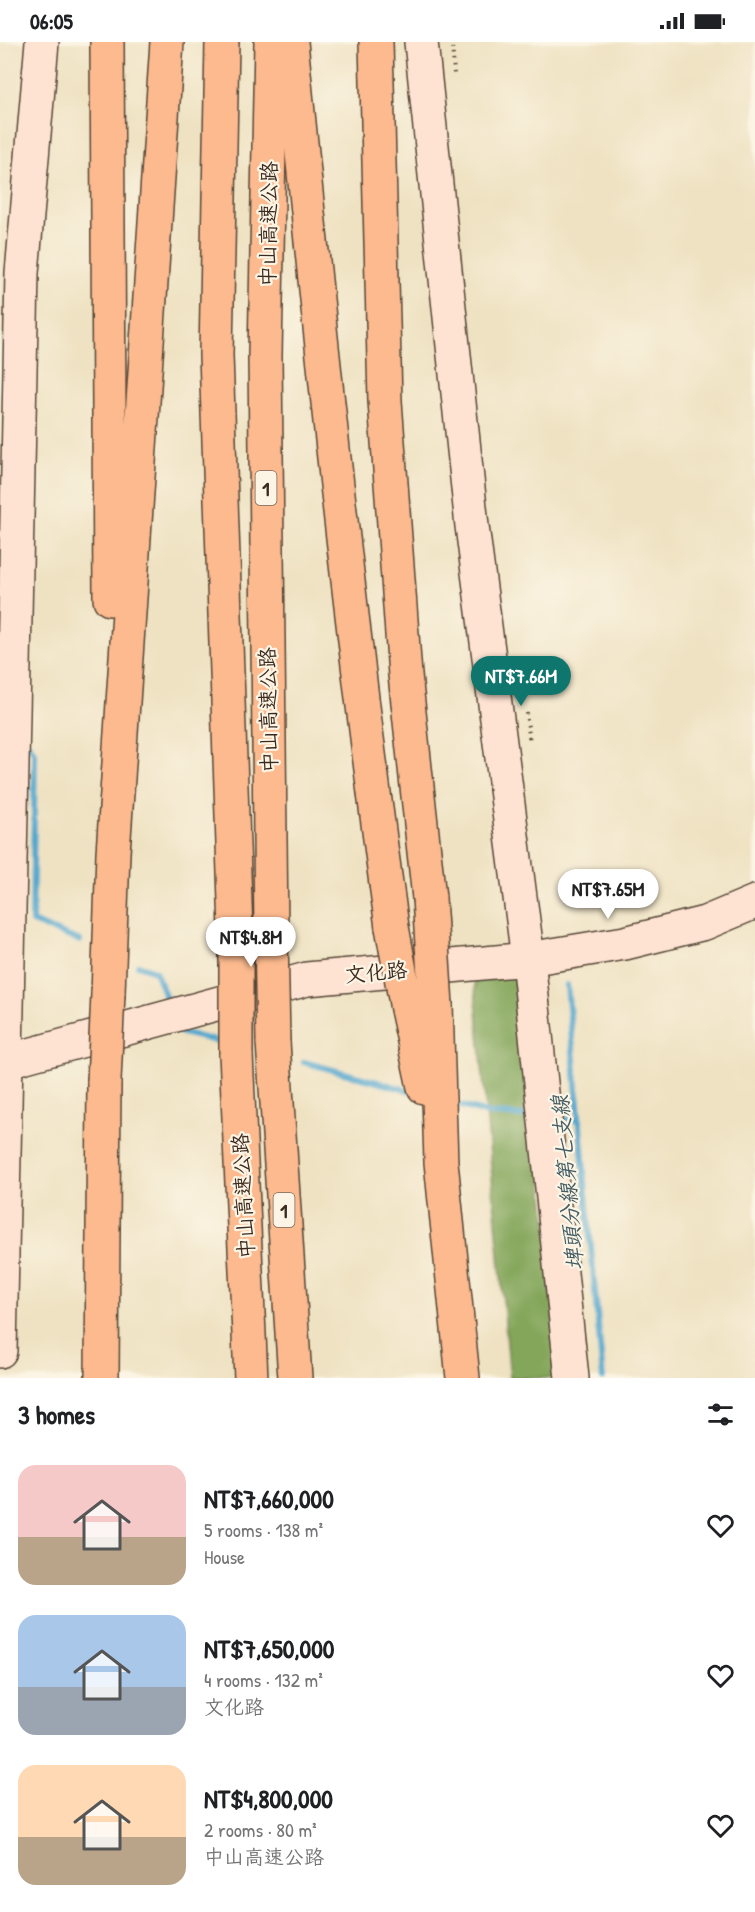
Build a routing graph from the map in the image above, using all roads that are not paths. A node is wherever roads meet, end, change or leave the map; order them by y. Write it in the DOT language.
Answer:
graph roads {
  1 [pos="42,42"];
  2 [pos="106,42"];
  3 [pos="167,42"];
  4 [pos="222,42"];
  5 [pos="271,42"];
  6 [pos="291,42"];
  7 [pos="376,42"];
  8 [pos="421,42"];
  9 [pos="113,853"];
  10 [pos="755,902"];
  11 [pos="528,959"];
  12 [pos="422,1007"];
  13 [pos="3,1062"];
  14 [pos="0,1351"];
  15 [pos="102,1378"];
  16 [pos="251,1378"];
  17 [pos="295,1378"];
  18 [pos="463,1378"];
  19 [pos="572,1378"];
  1 -- 13 [label="street"];
  2 -- 9 [label="highway"];
  3 -- 9 [label="highway"];
  4 -- 16 [label="highway, 中山高速公路 / 1, bridge"];
  5 -- 17 [label="highway, 中山高速公路 / 1, bridge"];
  6 -- 12 [label="highway, bridge"];
  7 -- 12 [label="highway, bridge"];
  8 -- 11 [label="street"];
  9 -- 15 [label="highway, bridge"];
  10 -- 11 [label="street, 文化路"];
  11 -- 13 [label="street, 文化路"];
  11 -- 19 [label="street"];
  12 -- 18 [label="highway"];
  13 -- 14 [label="street"];
}
